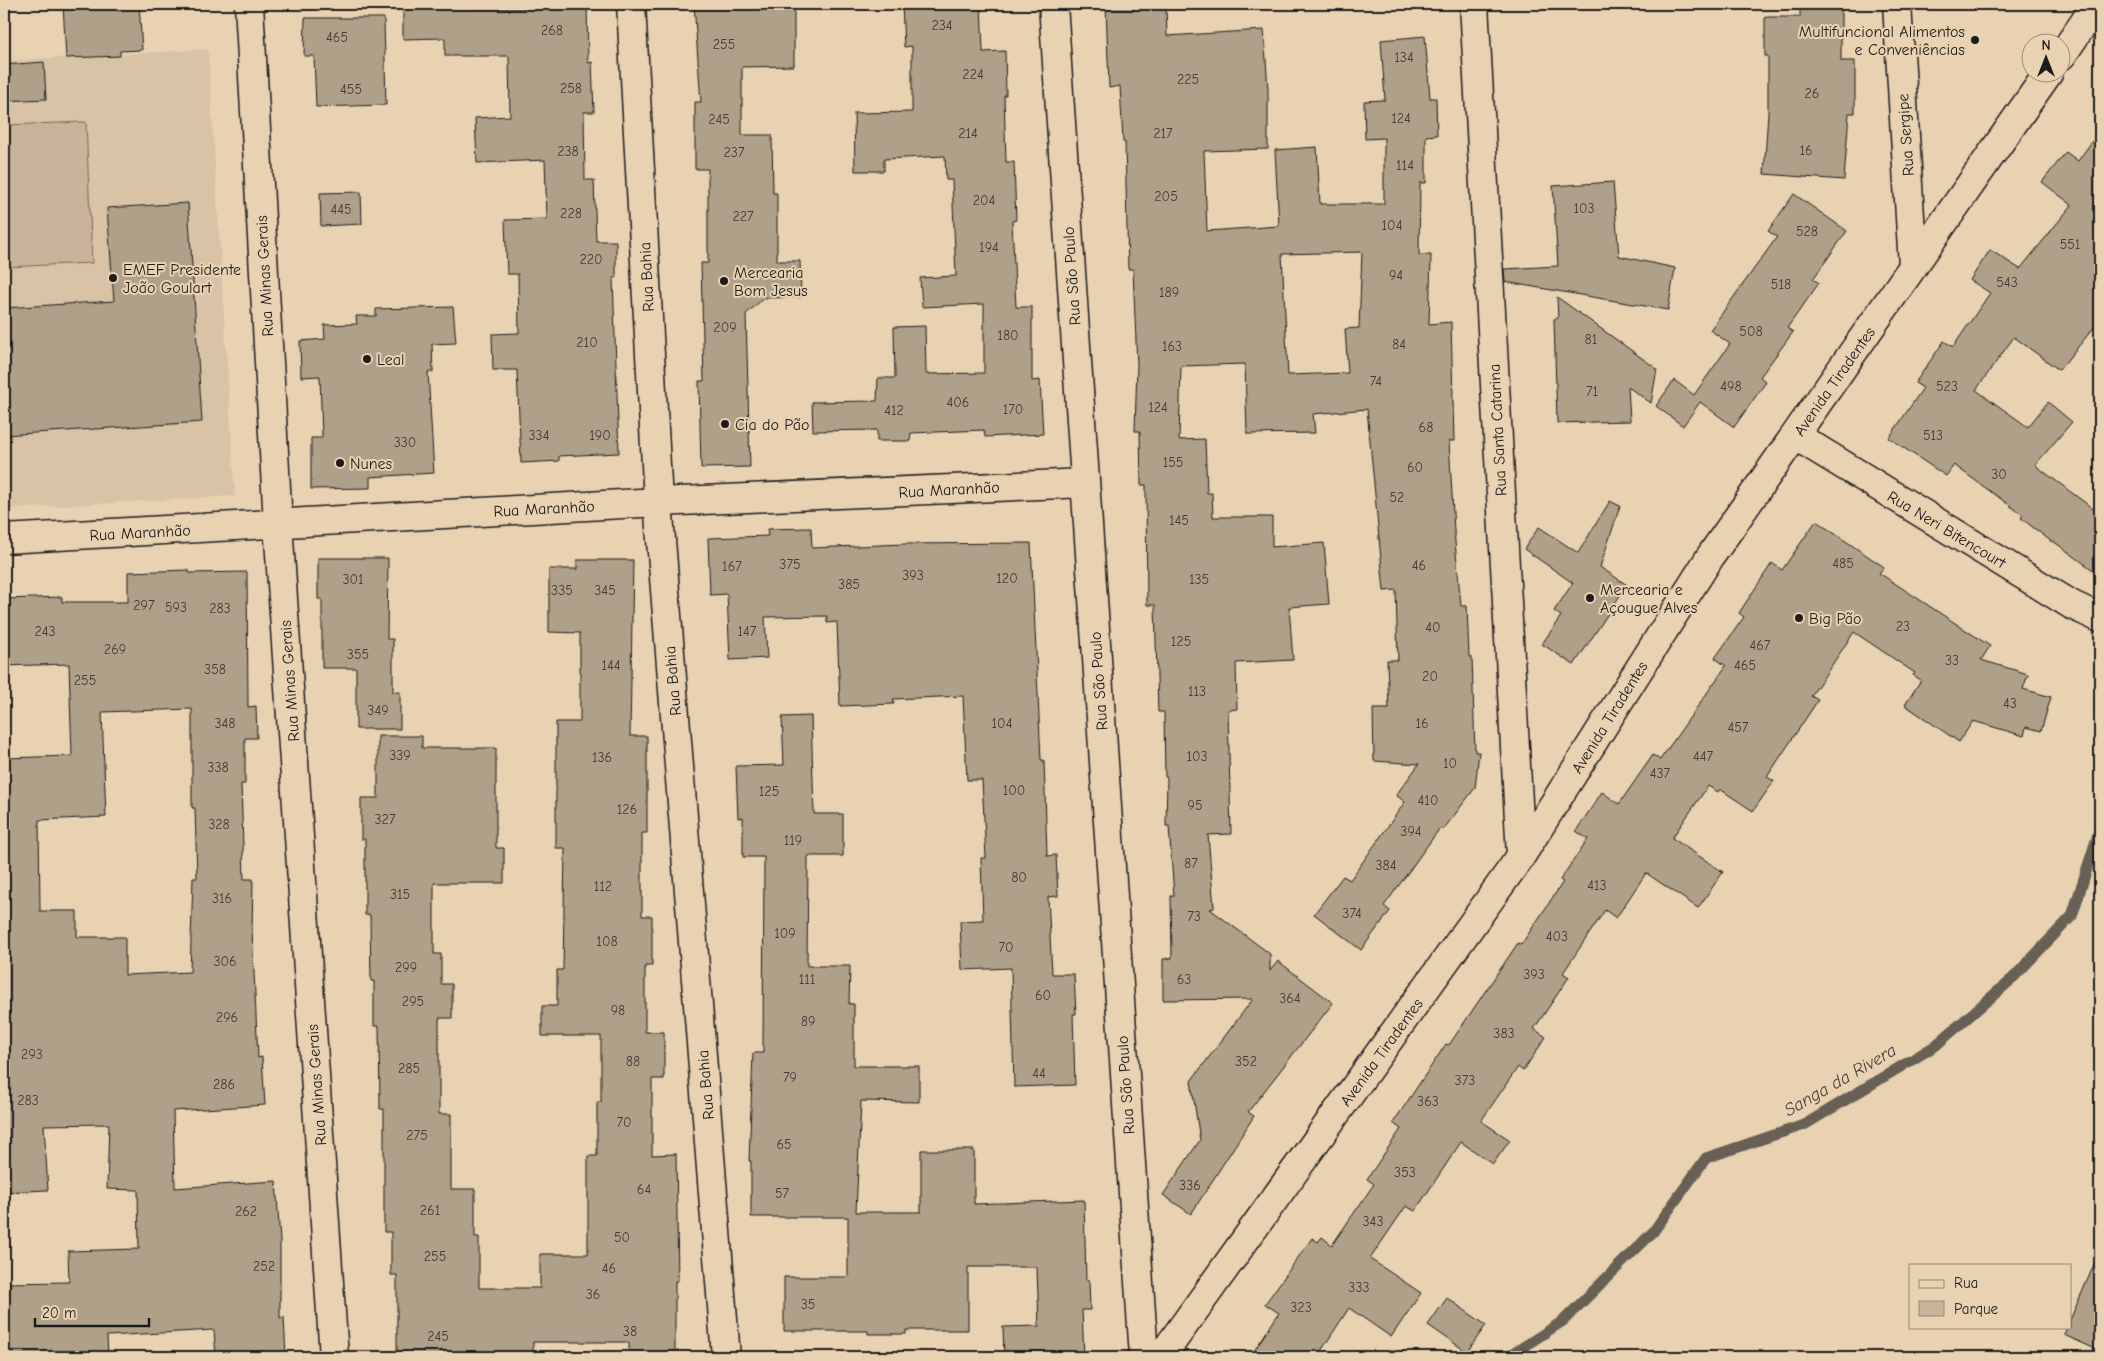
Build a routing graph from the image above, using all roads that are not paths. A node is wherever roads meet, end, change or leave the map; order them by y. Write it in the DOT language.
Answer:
graph roads {
  1 [pos="248,4"];
  2 [pos="632,4"];
  3 [pos="1053,4"];
  4 [pos="1474,4"];
  5 [pos="1897,4"];
  6 [pos="2098,4"];
  7 [pos="2072,41"];
  8 [pos="2042,82"];
  9 [pos="1913,266"];
  10 [pos="1796,436"];
  11 [pos="1085,483"];
  12 [pos="658,502"];
  13 [pos="278,524"];
  14 [pos="4,539"];
  15 [pos="2100,618"];
  16 [pos="1521,856"];
  17 [pos="334,1357"];
  18 [pos="726,1357"];
  19 [pos="1144,1357"];
  20 [pos="1161,1357"];
  1 -- 13 [label="street, Rua Minas Gerais"];
  2 -- 12 [label="street, Rua Bahia"];
  3 -- 11 [label="street, Rua São Paulo"];
  4 -- 16 [label="street, Rua Santa Catarina"];
  5 -- 9 [label="street, Rua Sergipe"];
  6 -- 7 [label="street"];
  8 -- 9 [label="street, Avenida Tiradentes"];
  9 -- 10 [label="street, Avenida Tiradentes"];
  10 -- 15 [label="street, Rua Neri Bitencourt"];
  10 -- 16 [label="street, Avenida Tiradentes"];
  11 -- 12 [label="street, Rua Maranhão"];
  11 -- 19 [label="street, Rua São Paulo"];
  12 -- 13 [label="street, Rua Maranhão"];
  12 -- 18 [label="street, Rua Bahia"];
  13 -- 14 [label="street, Rua Maranhão"];
  13 -- 17 [label="street, Rua Minas Gerais"];
  16 -- 20 [label="street, Avenida Tiradentes"];
}
